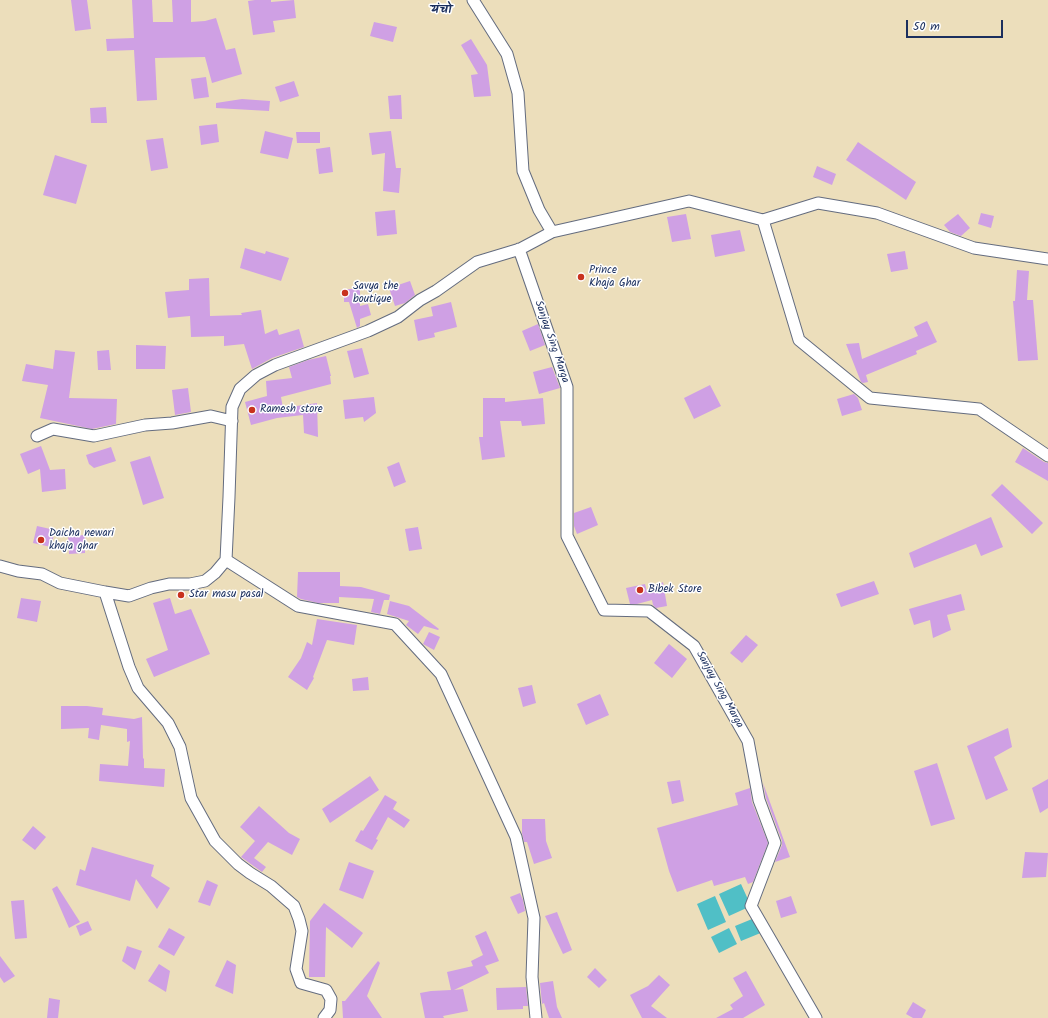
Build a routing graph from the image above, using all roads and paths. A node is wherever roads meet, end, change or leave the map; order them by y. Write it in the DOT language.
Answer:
graph roads {
  1 [pos="473,0"];
  2 [pos="762,220"];
  3 [pos="552,232"];
  4 [pos="519,249"];
  5 [pos="1048,259"];
  6 [pos="232,421"];
  7 [pos="37,436"];
  8 [pos="1048,456"];
  9 [pos="226,560"];
  10 [pos="0,566"];
  11 [pos="106,592"];
  12 [pos="324,1018"];
  13 [pos="536,1018"];
  14 [pos="816,1018"];
  1 -- 3 [label="street"];
  2 -- 3 [label="street"];
  2 -- 5 [label="street"];
  2 -- 8 [label="street"];
  3 -- 4 [label="street"];
  4 -- 6 [label="street"];
  4 -- 14 [label="street, Sanjay Sing Marga"];
  6 -- 7 [label="street"];
  6 -- 9 [label="street"];
  9 -- 11 [label="street"];
  9 -- 13 [label="street"];
  10 -- 11 [label="street"];
  11 -- 12 [label="street"];
}
